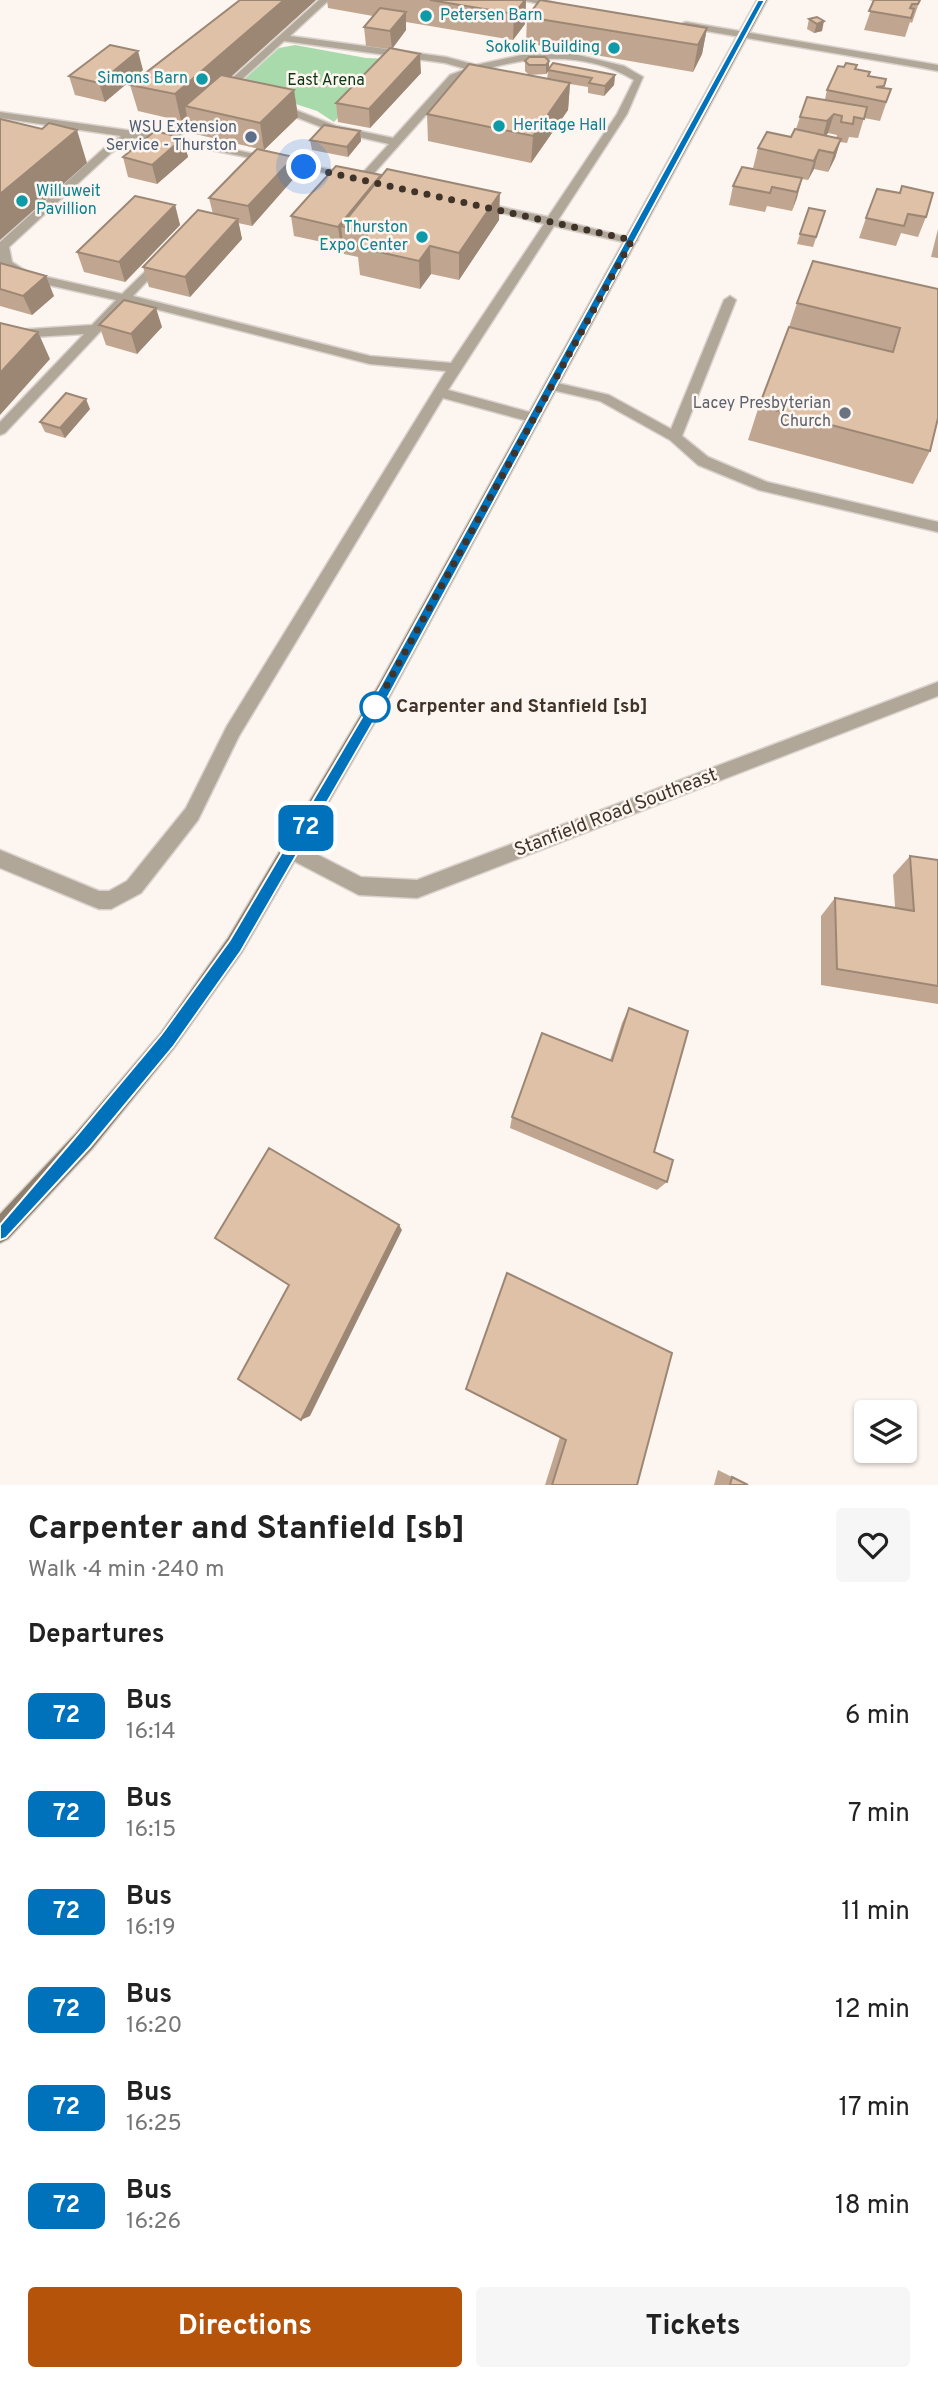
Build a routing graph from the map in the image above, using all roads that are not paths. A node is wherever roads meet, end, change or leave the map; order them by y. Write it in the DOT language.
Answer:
graph roads {
  1 [pos="324,0"];
  2 [pos="527,0"];
  3 [pos="762,0"];
  4 [pos="568,6"];
  5 [pos="676,24"];
  6 [pos="743,34"];
  7 [pos="282,38"];
  8 [pos="474,68"];
  9 [pos="938,68"];
  10 [pos="219,95"];
  11 [pos="233,98"];
  12 [pos="260,103"];
  13 [pos="0,115"];
  14 [pos="132,134"];
  15 [pos="170,139"];
  16 [pos="395,142"];
  17 [pos="363,179"];
  18 [pos="376,182"];
  19 [pos="471,203"];
  20 [pos="551,221"];
  21 [pos="632,240"];
  22 [pos="171,250"];
  23 [pos="125,298"];
  24 [pos="730,300"];
  25 [pos="93,329"];
  26 [pos="0,335"];
  27 [pos="455,368"];
  28 [pos="553,386"];
  29 [pos="442,393"];
  30 [pos="535,418"];
  31 [pos="0,430"];
  32 [pos="675,437"];
  33 [pos="938,527"];
  34 [pos="938,689"];
  35 [pos="293,851"];
  36 [pos="0,859"];
  37 [pos="0,1231"];
  1 -- 7 [label="street"];
  2 -- 4 [label="street"];
  3 -- 6 [label="street"];
  5 -- 6 [label="street"];
  6 -- 9 [label="street"];
  6 -- 21 [label="street"];
  7 -- 8 [label="street"];
  7 -- 10 [label="street"];
  8 -- 16 [label="street"];
  8 -- 20 [label="street"];
  10 -- 11 [label="street"];
  10 -- 15 [label="street"];
  12 -- 16 [label="street"];
  13 -- 14 [label="street"];
  14 -- 15 [label="street"];
  14 -- 23 [label="street"];
  15 -- 17 [label="street"];
  16 -- 17 [label="street"];
  17 -- 18 [label="street"];
  19 -- 20 [label="street"];
  20 -- 21 [label="street"];
  20 -- 27 [label="street"];
  21 -- 28 [label="street"];
  22 -- 23 [label="street"];
  23 -- 25 [label="street"];
  23 -- 27 [label="street"];
  24 -- 32 [label="street"];
  25 -- 26 [label="street"];
  25 -- 31 [label="street"];
  27 -- 29 [label="street"];
  28 -- 30 [label="street"];
  28 -- 32 [label="street"];
  29 -- 30 [label="street"];
  29 -- 36 [label="street"];
  30 -- 35 [label="street"];
  32 -- 33 [label="street"];
  34 -- 35 [label="street, Stanfield Road Southeast"];
  35 -- 37 [label="street"];
}
